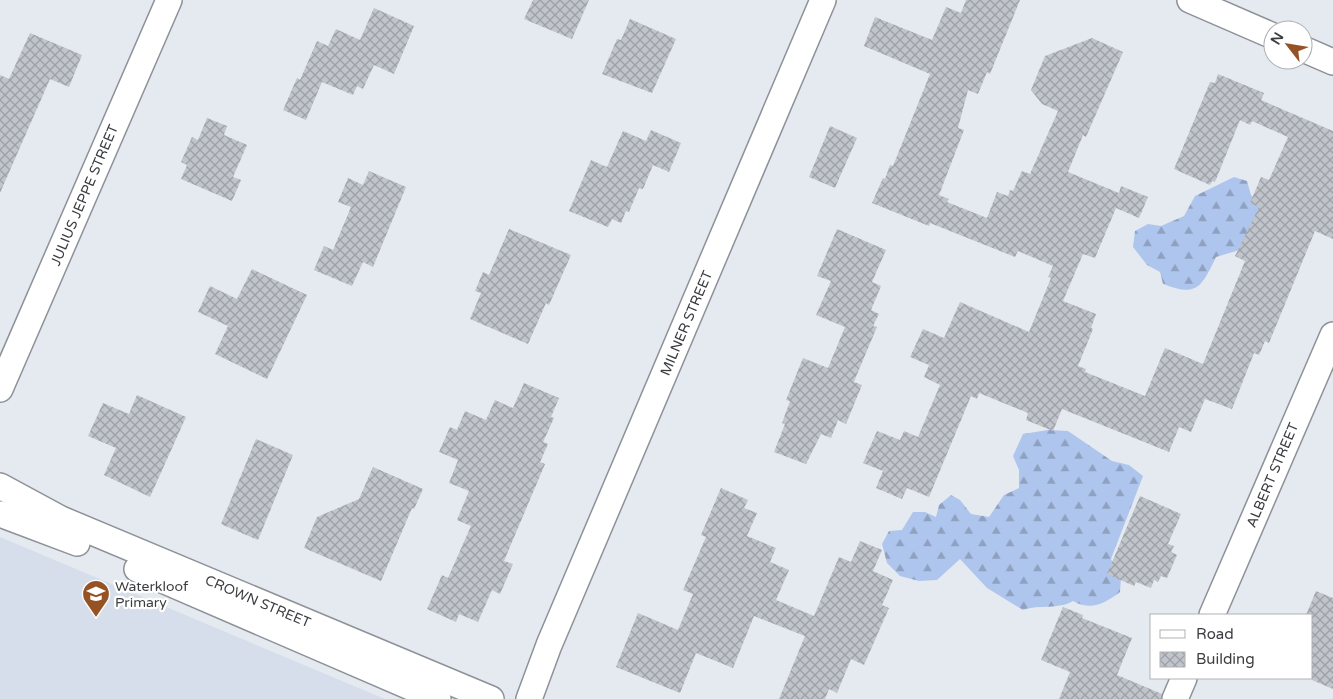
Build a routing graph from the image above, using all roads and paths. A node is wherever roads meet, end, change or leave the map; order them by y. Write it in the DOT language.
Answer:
graph roads {
  1 [pos="169,0"];
  2 [pos="824,0"];
  3 [pos="1190,0"];
  4 [pos="1263,32"];
  5 [pos="1313,53"];
  6 [pos="1333,62"];
  7 [pos="1333,335"];
  8 [pos="0,389"];
  9 [pos="0,486"];
  10 [pos="0,514"];
  11 [pos="58,526"];
  12 [pos="1212,614"];
  13 [pos="549,645"];
  14 [pos="1184,679"];
  15 [pos="438,699"];
  16 [pos="491,699"];
  17 [pos="511,699"];
  18 [pos="529,699"];
  19 [pos="1175,699"];
  1 -- 8 [label="street, JULIUS JEPPE STREET"];
  2 -- 13 [label="street, MILNER STREET"];
  3 -- 4 [label="street"];
  5 -- 6 [label="street"];
  7 -- 12 [label="street, ALBERT STREET"];
  9 -- 11 [label="street, CROWN STREET"];
  10 -- 11 [label="street, CROWN STREET"];
  11 -- 15 [label="street, CROWN STREET"];
  11 -- 16 [label="street, CROWN STREET"];
  13 -- 17 [label="street, MILNER STREET"];
  13 -- 18 [label="street, MILNER STREET"];
  14 -- 19 [label="street"];
}
